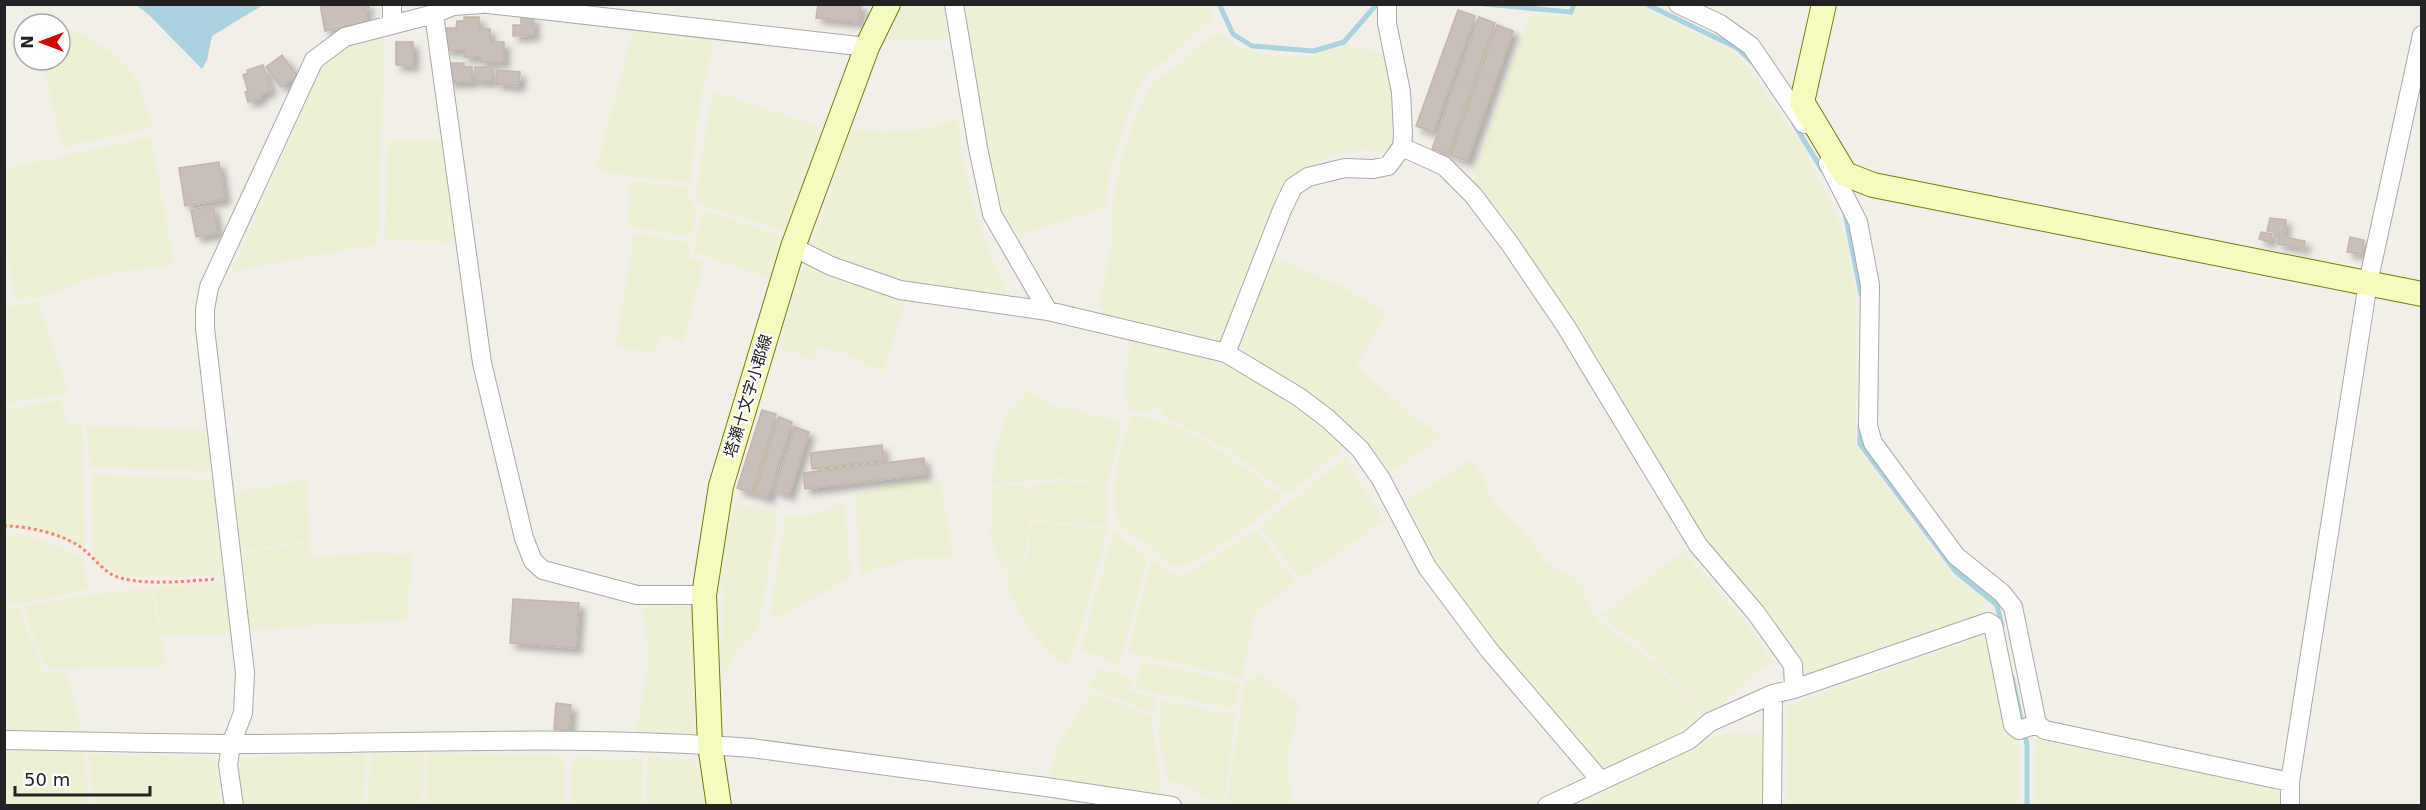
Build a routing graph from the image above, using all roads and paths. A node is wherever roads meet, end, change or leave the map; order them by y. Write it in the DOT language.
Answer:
graph roads {
  1 [pos="392,4"];
  2 [pos="482,4"];
  3 [pos="488,4"];
  4 [pos="888,4"];
  5 [pos="954,4"];
  6 [pos="1387,4"];
  7 [pos="1678,4"];
  8 [pos="1824,4"];
  9 [pos="434,14"];
  10 [pos="392,25"];
  11 [pos="2421,35"];
  12 [pos="867,47"];
  13 [pos="1821,144"];
  14 [pos="1402,147"];
  15 [pos="793,247"];
  16 [pos="2368,283"];
  17 [pos="2421,294"];
  18 [pos="1047,311"];
  19 [pos="1227,353"];
  20 [pos="4,526"];
  21 [pos="233,577"];
  22 [pos="704,595"];
  23 [pos="1794,689"];
  24 [pos="1773,694"];
  25 [pos="2037,724"];
  26 [pos="4,740"];
  27 [pos="231,744"];
  28 [pos="710,745"];
  29 [pos="1601,781"];
  30 [pos="2290,782"];
  31 [pos="234,806"];
  32 [pos="719,806"];
  33 [pos="1172,806"];
  34 [pos="1547,806"];
  35 [pos="1772,806"];
  36 [pos="2290,806"];
  1 -- 10 [label="street"];
  2 -- 9 [label="street"];
  3 -- 12 [label="street"];
  4 -- 12 [label="main road, 塔瀬十文字小郡線"];
  5 -- 18 [label="street"];
  6 -- 14 [label="street"];
  7 -- 13 [label="street"];
  8 -- 13 [label="main road"];
  9 -- 10 [label="street"];
  9 -- 22 [label="street"];
  10 -- 21 [label="street"];
  11 -- 16 [label="street"];
  12 -- 15 [label="main road, 塔瀬十文字小郡線"];
  13 -- 16 [label="main road"];
  13 -- 25 [label="street"];
  14 -- 19 [label="street"];
  14 -- 23 [label="street"];
  15 -- 18 [label="street"];
  15 -- 22 [label="main road, 塔瀬十文字小郡線"];
  16 -- 17 [label="main road"];
  16 -- 30 [label="street"];
  18 -- 19 [label="street"];
  19 -- 29 [label="street"];
  20 -- 21 [label="path"];
  21 -- 27 [label="street"];
  22 -- 28 [label="main road, 塔瀬十文字小郡線"];
  23 -- 24 [label="street"];
  23 -- 25 [label="street"];
  24 -- 29 [label="street"];
  24 -- 35 [label="street"];
  25 -- 30 [label="street"];
  26 -- 27 [label="street"];
  27 -- 28 [label="street"];
  27 -- 31 [label="street"];
  28 -- 32 [label="main road, 塔瀬十文字小郡線"];
  28 -- 33 [label="street"];
  29 -- 34 [label="street"];
  30 -- 36 [label="street"];
}
